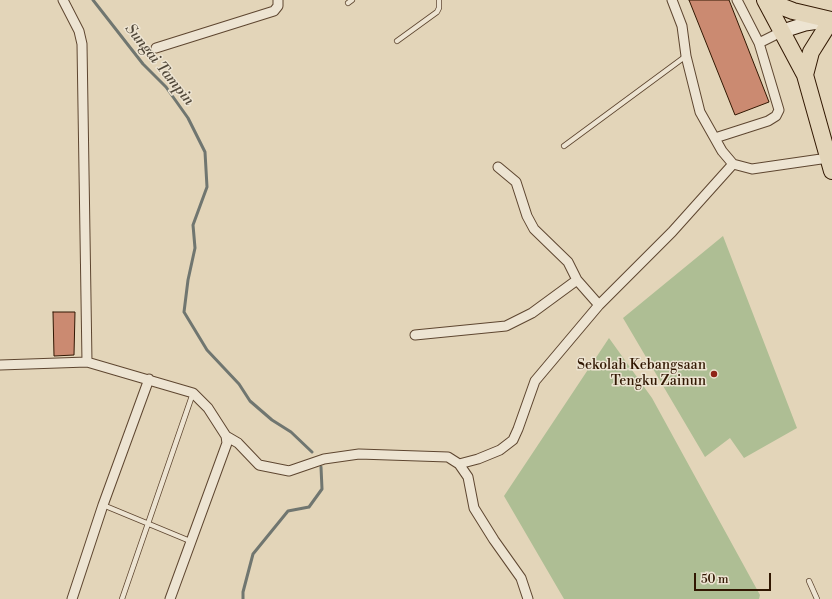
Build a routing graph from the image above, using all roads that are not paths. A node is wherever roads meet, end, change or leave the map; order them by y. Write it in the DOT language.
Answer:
graph roads {
  1 [pos="63,0"];
  2 [pos="278,0"];
  3 [pos="439,0"];
  4 [pos="737,0"];
  5 [pos="765,0"];
  6 [pos="674,1"];
  7 [pos="832,20"];
  8 [pos="783,31"];
  9 [pos="396,41"];
  10 [pos="759,43"];
  11 [pos="156,48"];
  12 [pos="686,56"];
  13 [pos="805,75"];
  14 [pos="715,138"];
  15 [pos="564,146"];
  16 [pos="733,164"];
  17 [pos="830,164"];
  18 [pos="498,167"];
  19 [pos="577,280"];
  20 [pos="599,305"];
  21 [pos="415,334"];
  22 [pos="87,362"];
  23 [pos="0,365"];
  24 [pos="149,379"];
  25 [pos="193,393"];
  26 [pos="226,436"];
  27 [pos="459,464"];
  28 [pos="103,505"];
  29 [pos="148,524"];
  30 [pos="190,541"];
  31 [pos="808,581"];
  32 [pos="72,599"];
  33 [pos="122,599"];
  34 [pos="170,599"];
  35 [pos="528,599"];
  36 [pos="817,599"];
  1 -- 22 [label="street"];
  2 -- 11 [label="street"];
  3 -- 9 [label="lane"];
  4 -- 10 [label="street"];
  5 -- 7 [label="highway"];
  5 -- 8 [label="highway"];
  6 -- 12 [label="street"];
  7 -- 8 [label="street"];
  7 -- 13 [label="highway"];
  8 -- 10 [label="street"];
  8 -- 13 [label="highway"];
  10 -- 14 [label="street"];
  12 -- 14 [label="street"];
  12 -- 15 [label="lane"];
  13 -- 17 [label="highway"];
  14 -- 16 [label="street"];
  16 -- 17 [label="street"];
  16 -- 20 [label="street"];
  18 -- 19 [label="street"];
  19 -- 20 [label="street"];
  19 -- 21 [label="street"];
  20 -- 27 [label="street"];
  22 -- 23 [label="street"];
  22 -- 24 [label="street"];
  24 -- 25 [label="street"];
  24 -- 28 [label="street"];
  25 -- 26 [label="street"];
  25 -- 29 [label="lane"];
  26 -- 27 [label="street"];
  26 -- 30 [label="street"];
  27 -- 35 [label="street"];
  28 -- 29 [label="lane"];
  28 -- 32 [label="street"];
  29 -- 30 [label="lane"];
  29 -- 33 [label="lane"];
  30 -- 34 [label="street"];
  31 -- 36 [label="lane"];
}
